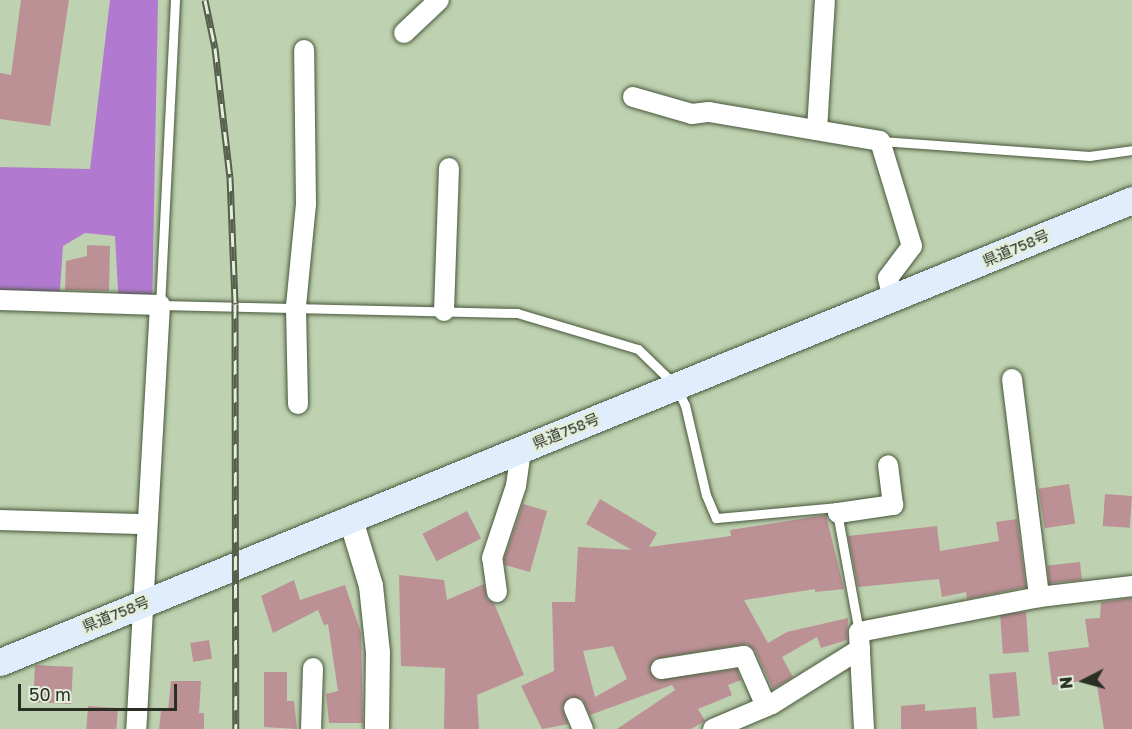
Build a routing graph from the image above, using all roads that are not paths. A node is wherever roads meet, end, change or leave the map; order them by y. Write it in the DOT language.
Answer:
graph roads {
  1 [pos="175,0"];
  2 [pos="439,0"];
  3 [pos="825,0"];
  4 [pos="404,33"];
  5 [pos="304,50"];
  6 [pos="633,98"];
  7 [pos="817,130"];
  8 [pos="880,141"];
  9 [pos="1132,150"];
  10 [pos="449,168"];
  11 [pos="1132,200"];
  12 [pos="893,299"];
  13 [pos="0,300"];
  14 [pos="160,305"];
  15 [pos="296,306"];
  16 [pos="444,310"];
  17 [pos="1012,379"];
  18 [pos="676,386"];
  19 [pos="298,404"];
  20 [pos="521,450"];
  21 [pos="888,465"];
  22 [pos="838,513"];
  23 [pos="0,520"];
  24 [pos="351,520"];
  25 [pos="147,524"];
  26 [pos="1132,586"];
  27 [pos="497,592"];
  28 [pos="1039,597"];
  29 [pos="143,603"];
  30 [pos="860,640"];
  31 [pos="0,662"];
  32 [pos="313,668"];
  33 [pos="661,669"];
  34 [pos="766,706"];
  35 [pos="574,708"];
  36 [pos="136,729"];
  37 [pos="311,729"];
  38 [pos="377,729"];
  39 [pos="583,729"];
  40 [pos="713,729"];
  41 [pos="864,729"];
  1 -- 14 [label="lane"];
  2 -- 4 [label="street"];
  3 -- 7 [label="street"];
  5 -- 15 [label="street"];
  6 -- 7 [label="street"];
  7 -- 8 [label="street"];
  8 -- 9 [label="lane"];
  8 -- 12 [label="street"];
  10 -- 16 [label="street"];
  11 -- 12 [label="main road, 県道758号"];
  12 -- 18 [label="main road, 県道758号"];
  13 -- 14 [label="street"];
  14 -- 15 [label="lane"];
  14 -- 25 [label="street"];
  15 -- 16 [label="lane"];
  15 -- 19 [label="street"];
  16 -- 18 [label="lane"];
  17 -- 28 [label="street"];
  18 -- 20 [label="main road, 県道758号"];
  18 -- 22 [label="lane"];
  20 -- 24 [label="main road, 県道758号"];
  20 -- 27 [label="street"];
  21 -- 22 [label="street"];
  22 -- 30 [label="lane"];
  23 -- 25 [label="street"];
  24 -- 29 [label="main road, 県道758号"];
  24 -- 38 [label="street"];
  25 -- 29 [label="street"];
  26 -- 28 [label="street"];
  28 -- 30 [label="street"];
  29 -- 31 [label="main road, 県道758号"];
  29 -- 36 [label="street"];
  30 -- 34 [label="street"];
  30 -- 41 [label="street"];
  32 -- 37 [label="street"];
  33 -- 34 [label="street"];
  34 -- 40 [label="street"];
  35 -- 39 [label="street"];
}
